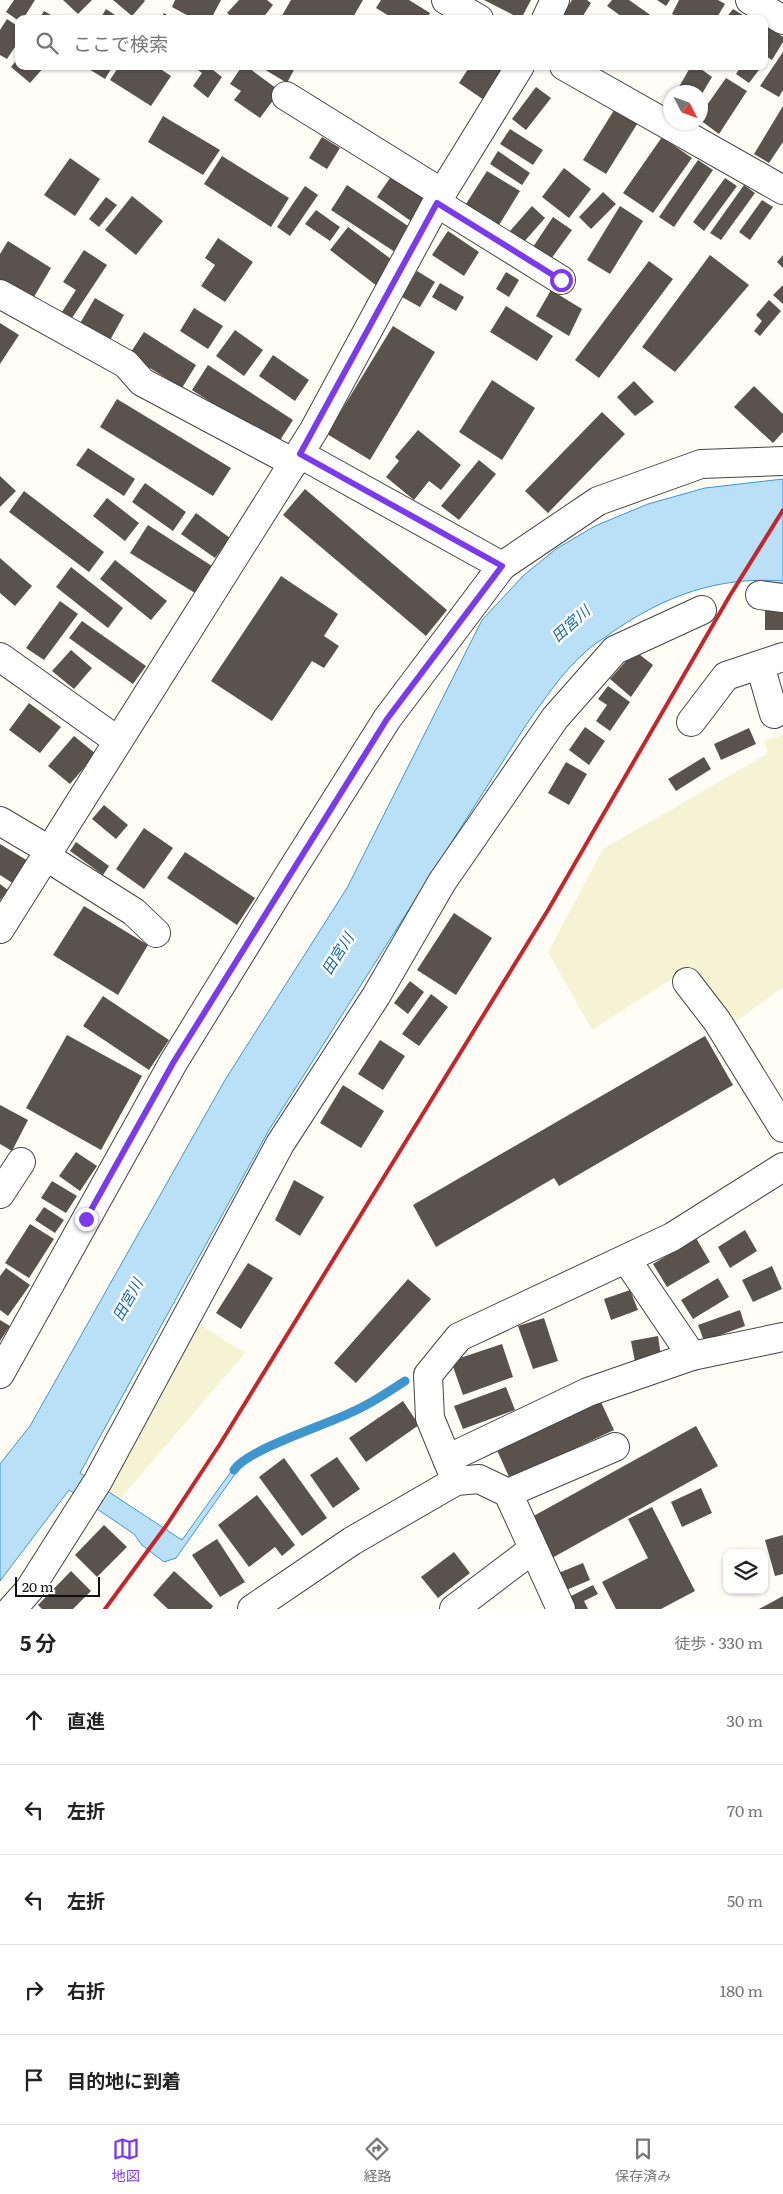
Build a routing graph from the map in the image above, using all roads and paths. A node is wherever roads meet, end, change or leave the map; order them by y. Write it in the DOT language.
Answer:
graph roads {
  1 [pos="446,0"];
  2 [pos="555,0"];
  3 [pos="750,0"];
  4 [pos="472,15"];
  5 [pos="548,15"];
  6 [pos="783,20"];
  7 [pos="518,70"];
  8 [pos="572,70"];
  9 [pos="286,96"];
  10 [pos="780,181"];
  11 [pos="440,198"];
  12 [pos="561,280"];
  13 [pos="0,294"];
  14 [pos="297,458"];
  15 [pos="783,461"];
  16 [pos="502,566"];
  17 [pos="702,610"];
  18 [pos="0,657"];
  19 [pos="771,661"];
  20 [pos="774,714"];
  21 [pos="692,722"];
  22 [pos="118,741"];
  23 [pos="0,821"];
  24 [pos="47,853"];
  25 [pos="0,929"];
  26 [pos="156,932"];
  27 [pos="687,982"];
  28 [pos="783,1128"];
  29 [pos="21,1162"];
  30 [pos="783,1167"];
  31 [pos="0,1194"];
  32 [pos="626,1259"];
  33 [pos="783,1337"];
  34 [pos="692,1356"];
  35 [pos="0,1374"];
  36 [pos="615,1447"];
  37 [pos="451,1470"];
  38 [pos="508,1493"];
  39 [pos="534,1549"];
  40 [pos="12,1609"];
  41 [pos="252,1609"];
  42 [pos="454,1609"];
  43 [pos="561,1609"];
  1 -- 4 [label="street"];
  2 -- 5 [label="street"];
  3 -- 6 [label="street"];
  7 -- 11 [label="street"];
  8 -- 10 [label="street"];
  9 -- 11 [label="street"];
  11 -- 12 [label="street"];
  11 -- 14 [label="street"];
  13 -- 14 [label="street"];
  14 -- 16 [label="street"];
  14 -- 22 [label="street"];
  15 -- 16 [label="street"];
  16 -- 35 [label="street"];
  17 -- 40 [label="street"];
  18 -- 22 [label="street"];
  19 -- 20 [label="street"];
  19 -- 21 [label="street"];
  22 -- 24 [label="street"];
  23 -- 24 [label="street"];
  24 -- 25 [label="street"];
  24 -- 26 [label="street"];
  27 -- 28 [label="street"];
  29 -- 31 [label="street"];
  30 -- 32 [label="street"];
  32 -- 34 [label="street"];
  32 -- 37 [label="street"];
  33 -- 34 [label="street"];
  34 -- 37 [label="street"];
  36 -- 38 [label="street"];
  37 -- 38 [label="street"];
  37 -- 41 [label="street"];
  38 -- 39 [label="street"];
  39 -- 42 [label="street"];
  39 -- 43 [label="street"];
}
